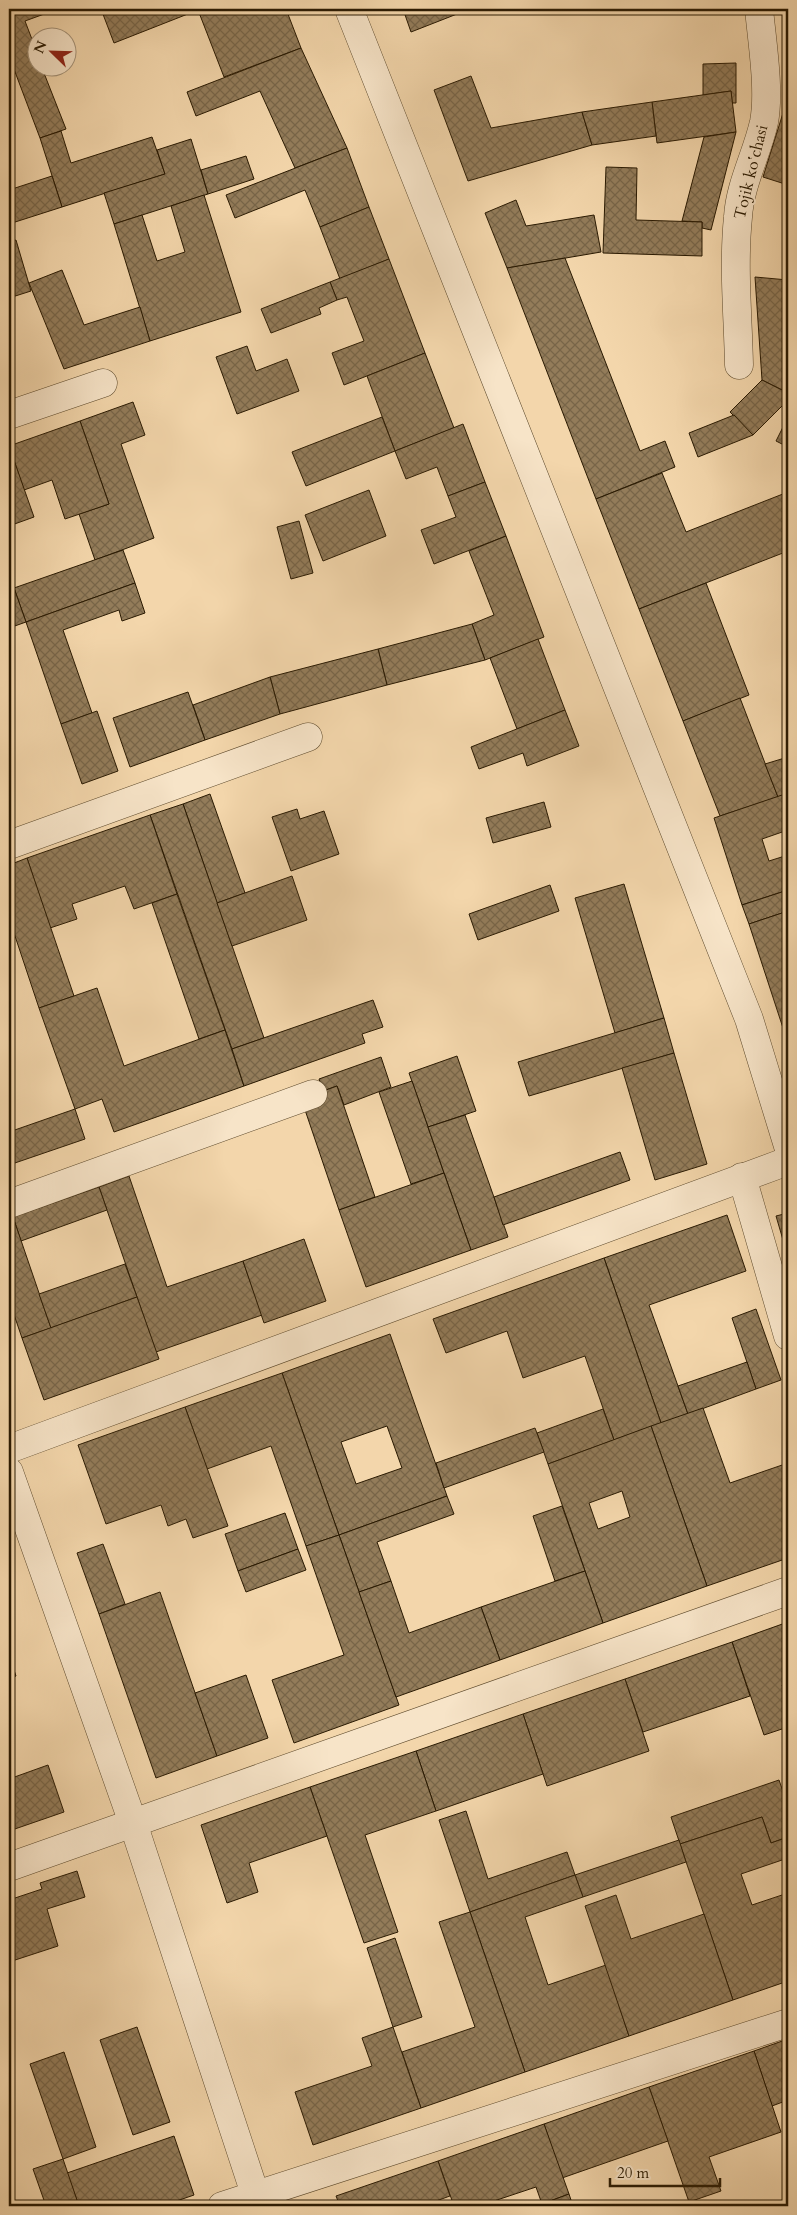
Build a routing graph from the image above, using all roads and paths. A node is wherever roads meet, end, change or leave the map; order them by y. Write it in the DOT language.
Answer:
graph roads {
  1 [pos="349,9"];
  2 [pos="760,9"];
  3 [pos="739,365"];
  4 [pos="103,383"];
  5 [pos="9,415"];
  6 [pos="308,738"];
  7 [pos="9,846"];
  8 [pos="313,1094"];
  9 [pos="788,1146"];
  10 [pos="788,1161"];
  11 [pos="742,1177"];
  12 [pos="9,1204"];
  13 [pos="788,1336"];
  14 [pos="9,1449"];
  15 [pos="9,1472"];
  16 [pos="788,1591"];
  17 [pos="133,1823"];
  18 [pos="9,1867"];
  19 [pos="788,2023"];
  20 [pos="257,2200"];
  21 [pos="222,2206"];
  1 -- 9 [label="street"];
  2 -- 3 [label="street, Tojik koʻchasi"];
  4 -- 5 [label="street"];
  6 -- 7 [label="street"];
  8 -- 12 [label="street"];
  10 -- 11 [label="street"];
  11 -- 13 [label="street"];
  11 -- 14 [label="street"];
  15 -- 17 [label="street"];
  16 -- 17 [label="street"];
  17 -- 18 [label="street"];
  17 -- 20 [label="street"];
  19 -- 20 [label="street"];
  20 -- 21 [label="street"];
}
